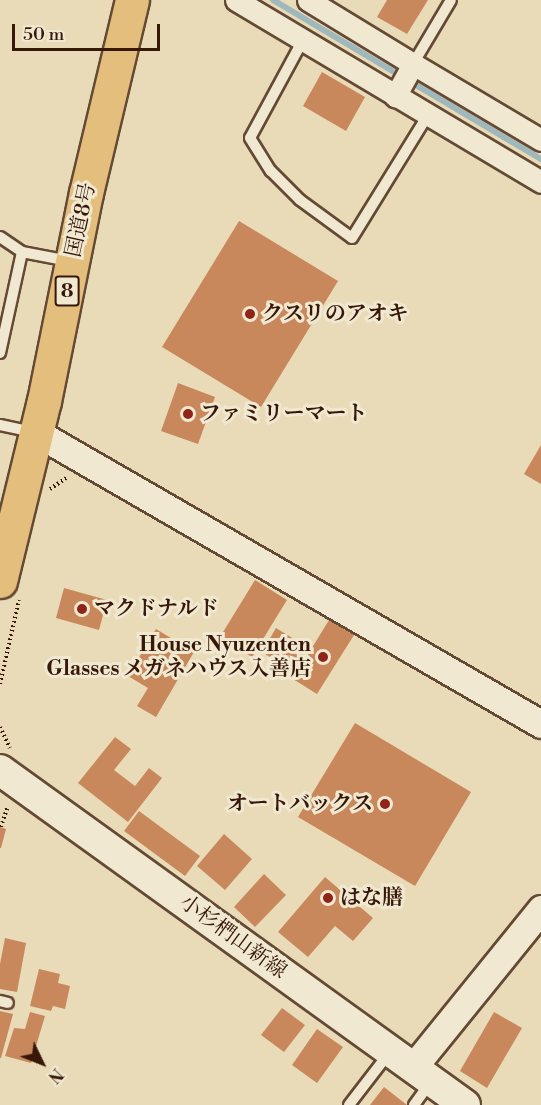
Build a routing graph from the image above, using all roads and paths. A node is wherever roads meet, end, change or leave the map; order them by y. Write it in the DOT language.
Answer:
graph roads {
  1 [pos="132,0"];
  2 [pos="236,0"];
  3 [pos="308,0"];
  4 [pos="451,0"];
  5 [pos="303,40"];
  6 [pos="413,64"];
  7 [pos="395,96"];
  8 [pos="428,115"];
  9 [pos="541,140"];
  10 [pos="541,182"];
  11 [pos="1,241"];
  12 [pos="22,252"];
  13 [pos="73,262"];
  14 [pos="0,353"];
  15 [pos="0,425"];
  16 [pos="37,433"];
  17 [pos="0,581"];
  18 [pos="541,724"];
  19 [pos="0,770"];
  20 [pos="541,909"];
  21 [pos="412,1066"];
  22 [pos="349,1105"];
  23 [pos="414,1105"];
  24 [pos="465,1105"];
  1 -- 13 [label="highway, 国道8号 / 8"];
  2 -- 5 [label="street"];
  3 -- 6 [label="street"];
  4 -- 6 [label="lane"];
  5 -- 7 [label="street"];
  5 -- 8 [label="lane"];
  6 -- 7 [label="street"];
  6 -- 9 [label="street"];
  7 -- 8 [label="street"];
  8 -- 10 [label="street"];
  11 -- 12 [label="lane"];
  12 -- 13 [label="lane"];
  12 -- 14 [label="lane"];
  13 -- 16 [label="highway, 国道8号 / 8"];
  15 -- 16 [label="lane"];
  16 -- 17 [label="highway, 国道8号 / 8"];
  16 -- 18 [label="street"];
  19 -- 21 [label="main road, 小杉椚山新線"];
  20 -- 21 [label="street"];
  21 -- 22 [label="lane"];
  21 -- 23 [label="lane"];
  21 -- 24 [label="main road, 小杉椚山新線"];
}
